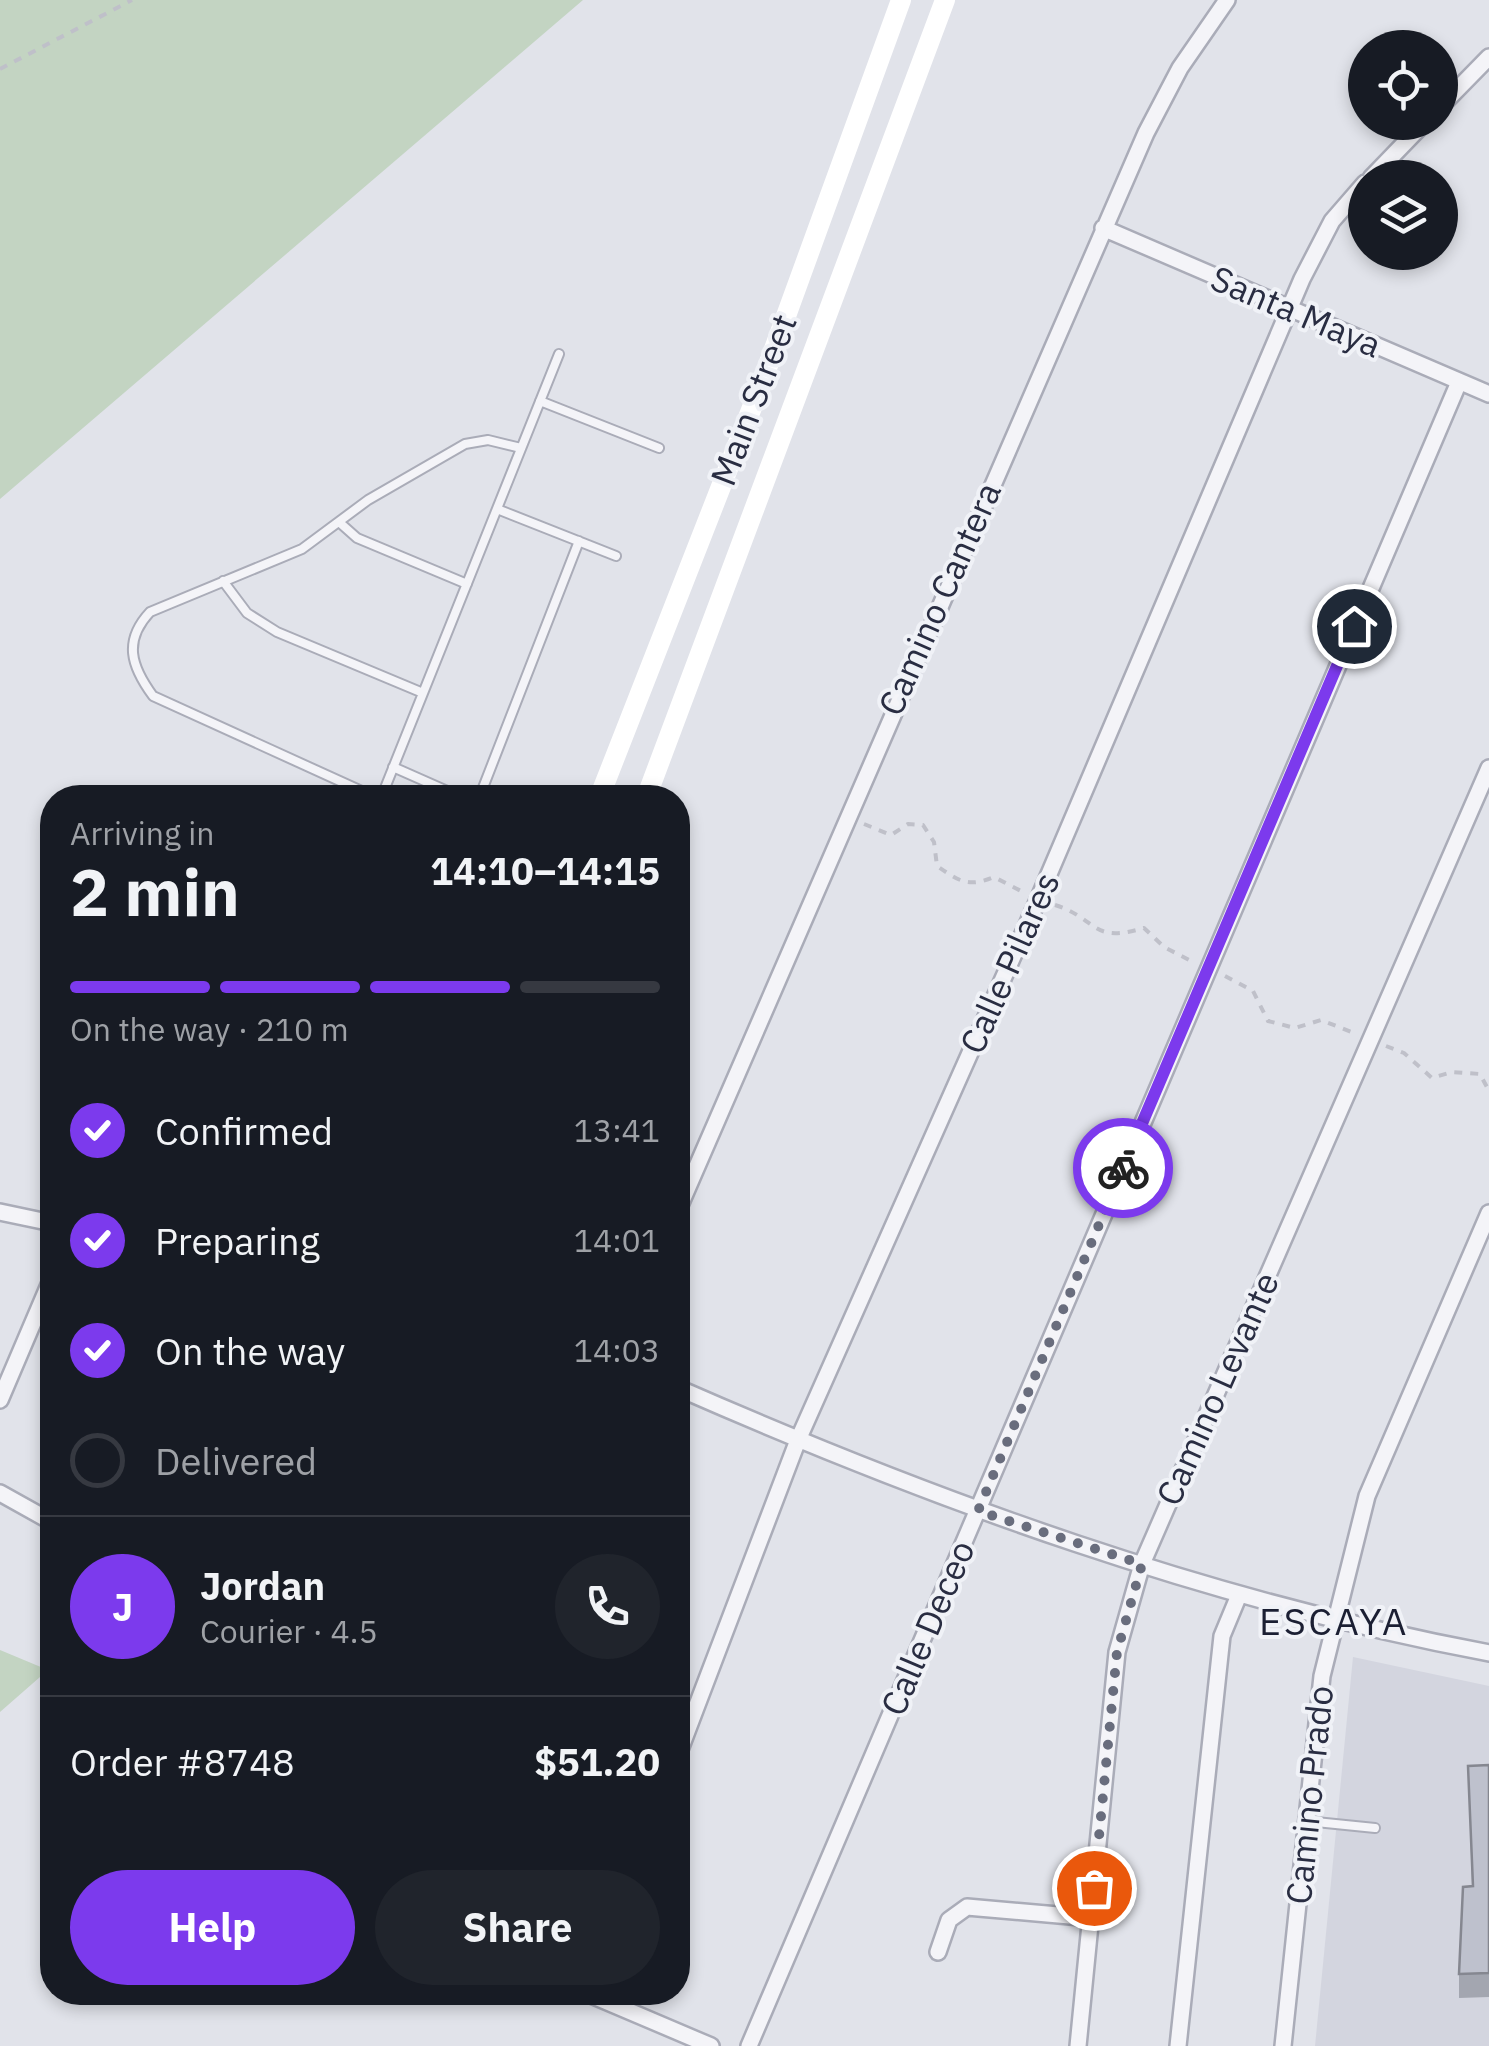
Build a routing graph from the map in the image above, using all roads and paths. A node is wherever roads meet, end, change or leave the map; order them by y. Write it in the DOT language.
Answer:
graph roads {
  1 [pos="132,0"];
  2 [pos="901,0"];
  3 [pos="945,0"];
  4 [pos="1227,0"];
  5 [pos="1489,57"];
  6 [pos="0,69"];
  7 [pos="1458,89"];
  8 [pos="1407,140"];
  9 [pos="1387,160"];
  10 [pos="1348,203"];
  11 [pos="1104,228"];
  12 [pos="1290,309"];
  13 [pos="559,354"];
  14 [pos="1459,382"];
  15 [pos="1489,394"];
  16 [pos="540,400"];
  17 [pos="521,448"];
  18 [pos="659,448"];
  19 [pos="497,509"];
  20 [pos="339,522"];
  21 [pos="579,542"];
  22 [pos="616,556"];
  23 [pos="223,581"];
  24 [pos="467,584"];
  25 [pos="423,693"];
  26 [pos="393,767"];
  27 [pos="1489,768"];
  28 [pos="349,785"];
  29 [pos="385,785"];
  30 [pos="434,785"];
  31 [pos="484,785"];
  32 [pos="604,785"];
  33 [pos="651,785"];
  34 [pos="845,817"];
  35 [pos="1038,900"];
  36 [pos="1206,968"];
  37 [pos="1370,1039"];
  38 [pos="1489,1091"];
  39 [pos="690,1182"];
  40 [pos="0,1212"];
  41 [pos="1489,1213"];
  42 [pos="40,1220"];
  43 [pos="40,1306"];
  44 [pos="690,1393"];
  45 [pos="0,1400"];
  46 [pos="798,1440"];
  47 [pos="0,1492"];
  48 [pos="978,1511"];
  49 [pos="40,1515"];
  50 [pos="1142,1564"];
  51 [pos="1239,1594"];
  52 [pos="1335,1619"];
  53 [pos="1489,1653"];
  54 [pos="690,1724"];
  55 [pos="1306,1821"];
  56 [pos="1375,1828"];
  57 [pos="1092,1918"];
  58 [pos="938,1952"];
  59 [pos="614,2005"];
  60 [pos="710,2046"];
  61 [pos="750,2046"];
  62 [pos="1078,2046"];
  63 [pos="1178,2046"];
  64 [pos="1283,2046"];
  1 -- 6 [label="path"];
  2 -- 32 [label="main road, Main Street"];
  3 -- 33 [label="main road, Main Street"];
  4 -- 11 [label="street, Camino Cantera"];
  5 -- 7 [label="street"];
  8 -- 9 [label="street"];
  10 -- 12 [label="street, Calle Pilares"];
  11 -- 12 [label="street, Santa Maya"];
  11 -- 34 [label="street, Camino Cantera"];
  12 -- 14 [label="street, Santa Maya"];
  12 -- 35 [label="street, Calle Pilares"];
  13 -- 16 [label="lane"];
  14 -- 15 [label="street, Santa Maya"];
  14 -- 36 [label="street, Calle Deceo"];
  16 -- 17 [label="lane"];
  16 -- 18 [label="lane"];
  17 -- 19 [label="lane"];
  17 -- 20 [label="lane"];
  19 -- 21 [label="lane"];
  19 -- 24 [label="lane"];
  20 -- 23 [label="lane"];
  20 -- 24 [label="lane"];
  21 -- 22 [label="lane"];
  21 -- 31 [label="lane"];
  23 -- 25 [label="lane"];
  23 -- 28 [label="lane"];
  24 -- 25 [label="lane"];
  25 -- 26 [label="lane"];
  26 -- 29 [label="lane"];
  26 -- 30 [label="lane"];
  27 -- 37 [label="street, Camino Levante"];
  34 -- 35 [label="path"];
  34 -- 39 [label="street, Camino Cantera"];
  35 -- 36 [label="path"];
  35 -- 46 [label="street, Calle Pilares"];
  36 -- 37 [label="path"];
  36 -- 48 [label="street, Calle Deceo"];
  37 -- 38 [label="path"];
  37 -- 50 [label="street, Camino Levante"];
  40 -- 42 [label="street"];
  41 -- 52 [label="street, Camino Prado"];
  43 -- 45 [label="street"];
  44 -- 46 [label="street"];
  46 -- 48 [label="street"];
  46 -- 54 [label="street, Calle Pilares"];
  47 -- 49 [label="street"];
  48 -- 50 [label="street"];
  48 -- 61 [label="street, Calle Deceo"];
  50 -- 51 [label="street"];
  50 -- 57 [label="street, Camino Levante"];
  51 -- 52 [label="street"];
  51 -- 63 [label="street"];
  52 -- 53 [label="street"];
  52 -- 55 [label="street, Camino Prado"];
  55 -- 56 [label="lane"];
  55 -- 64 [label="street, Camino Prado"];
  57 -- 58 [label="street"];
  57 -- 62 [label="street, Camino Levante"];
  59 -- 60 [label="street"];
}
